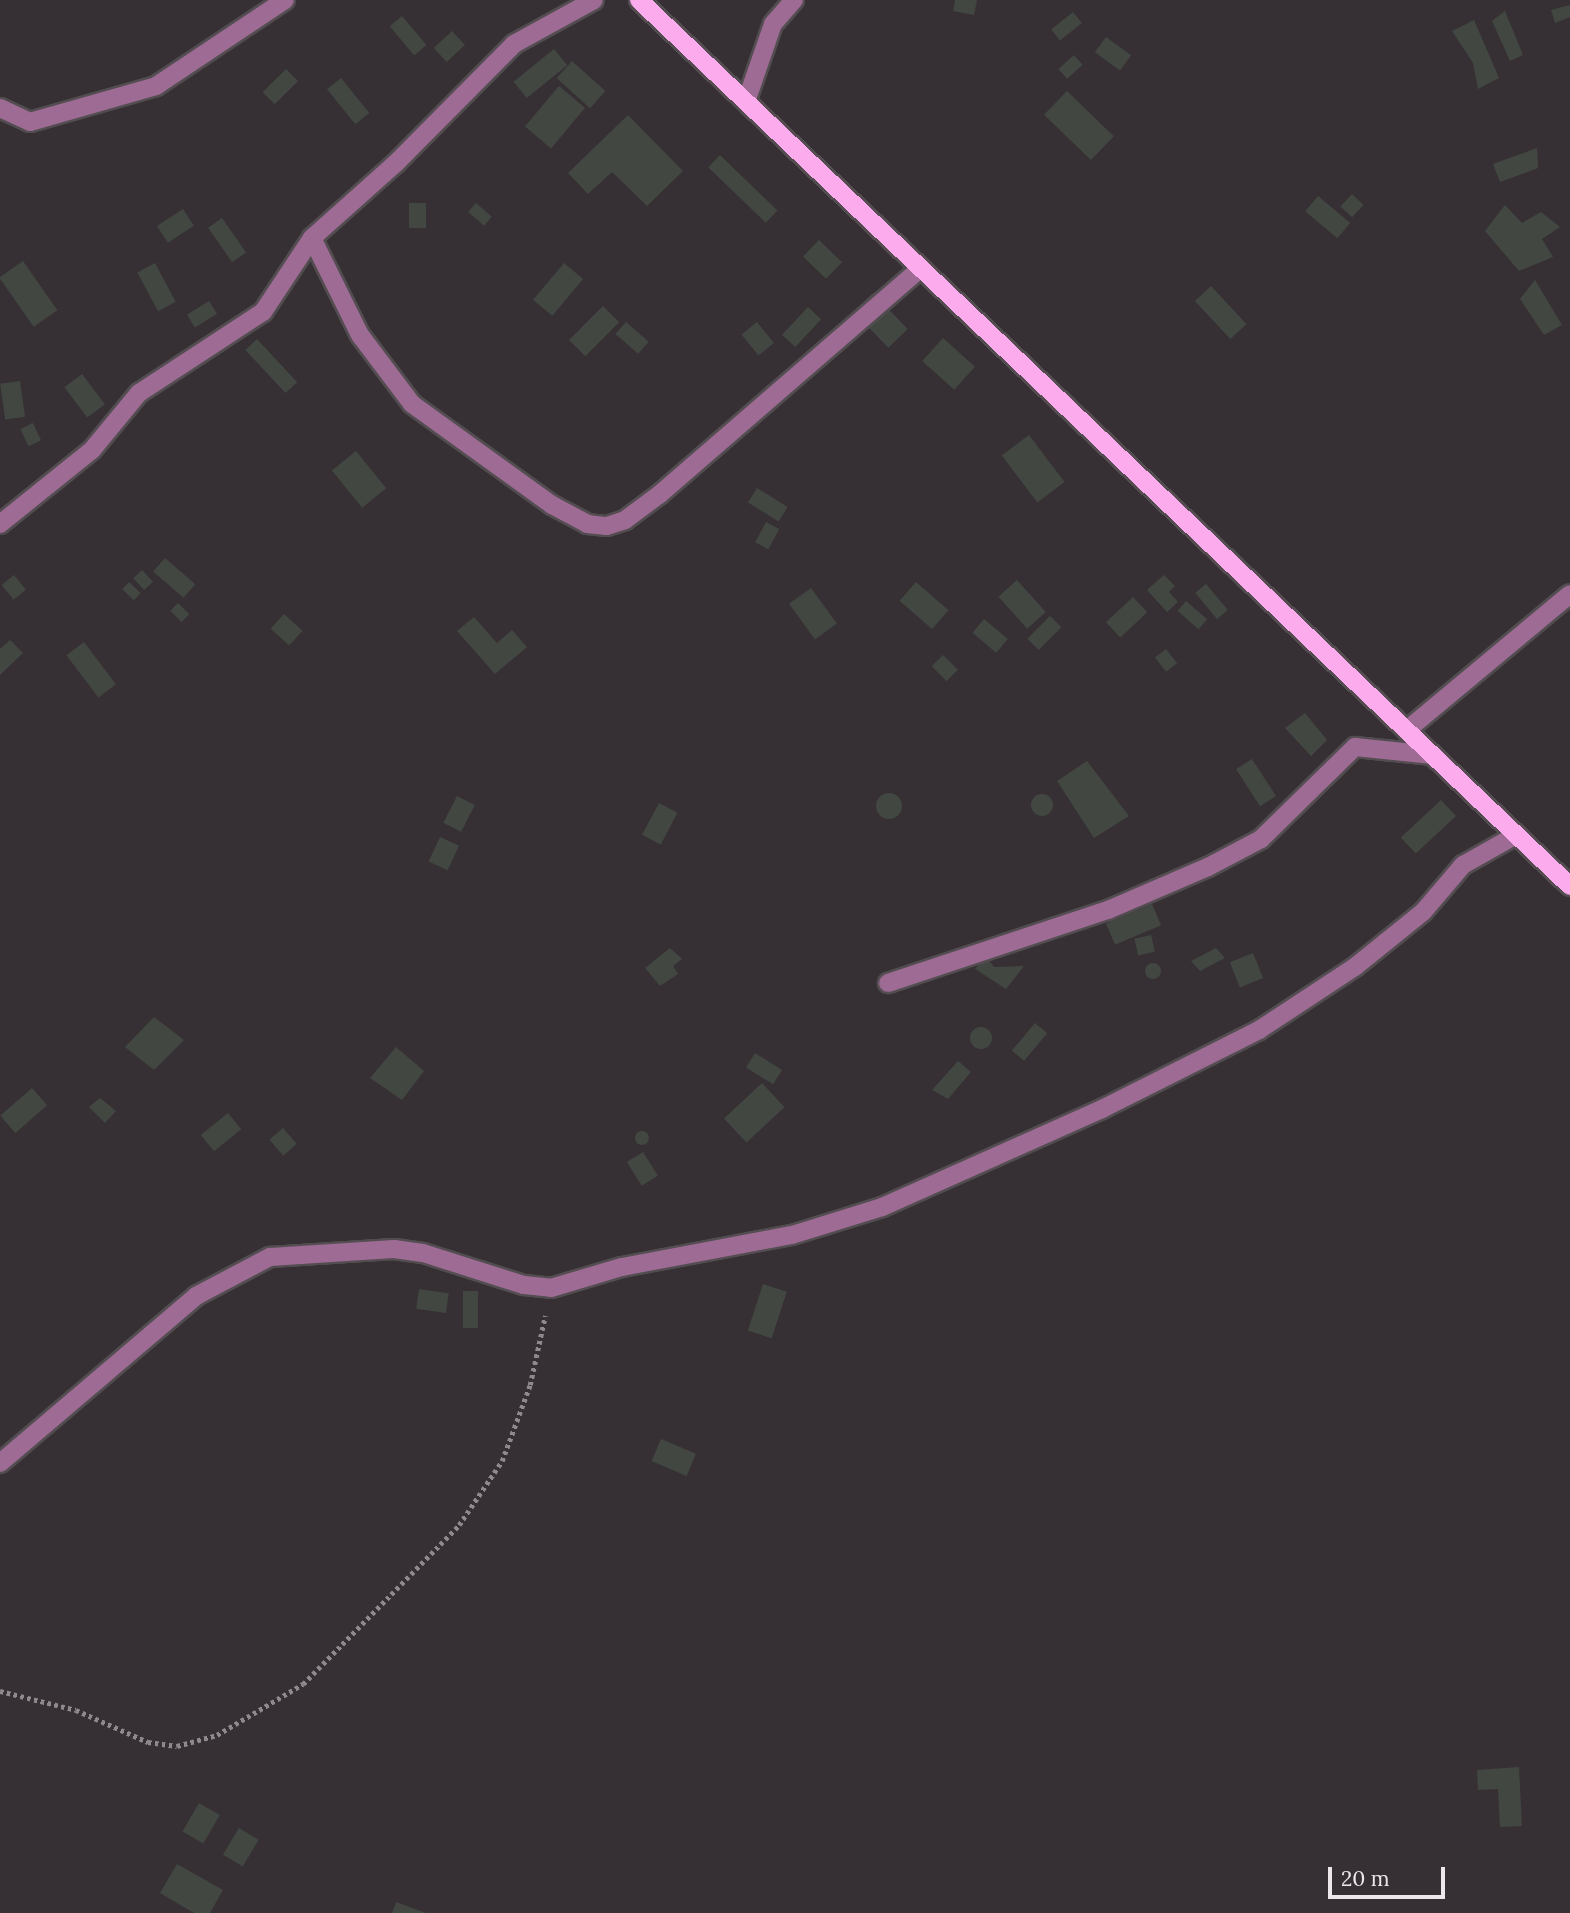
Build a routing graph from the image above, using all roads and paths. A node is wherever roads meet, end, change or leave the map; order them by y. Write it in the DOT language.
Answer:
graph roads {
  1 [pos="285,0"];
  2 [pos="594,0"];
  3 [pos="639,0"];
  4 [pos="794,0"];
  5 [pos="747,99"];
  6 [pos="0,108"];
  7 [pos="312,238"];
  8 [pos="919,270"];
  9 [pos="0,524"];
  10 [pos="1570,594"];
  11 [pos="1407,730"];
  12 [pos="1433,755"];
  13 [pos="1517,835"];
  14 [pos="1570,886"];
  15 [pos="888,984"];
  16 [pos="551,1288"];
  17 [pos="0,1463"];
  18 [pos="0,1691"];
  1 -- 6 [label="street"];
  2 -- 7 [label="street"];
  3 -- 5 [label="main road"];
  4 -- 5 [label="street"];
  5 -- 8 [label="main road"];
  7 -- 8 [label="street"];
  7 -- 9 [label="street"];
  8 -- 11 [label="main road"];
  10 -- 11 [label="street"];
  11 -- 12 [label="main road"];
  12 -- 13 [label="main road"];
  12 -- 15 [label="street"];
  13 -- 14 [label="main road"];
  13 -- 16 [label="street"];
  16 -- 17 [label="street"];
  16 -- 18 [label="path"];
}
